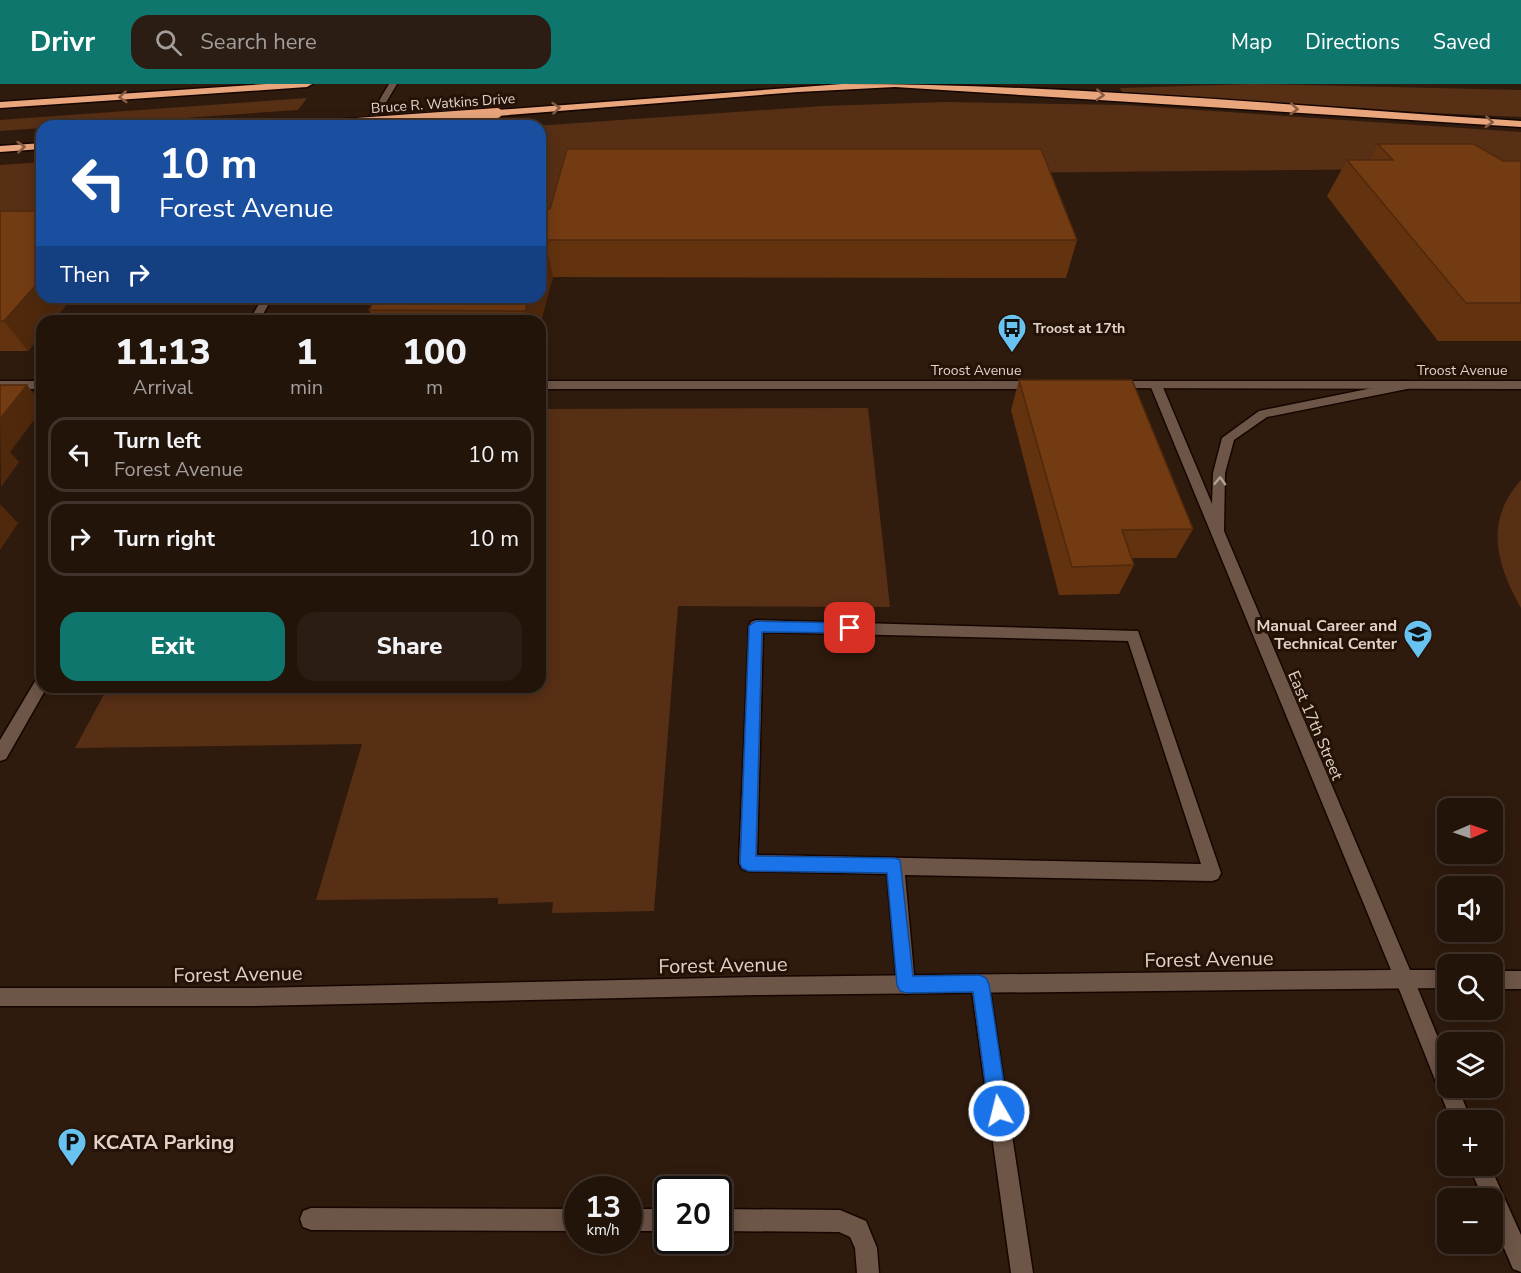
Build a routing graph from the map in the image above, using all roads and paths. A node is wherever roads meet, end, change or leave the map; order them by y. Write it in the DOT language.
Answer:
graph roads {
  1 [pos="307,84"];
  2 [pos="393,84"];
  3 [pos="896,84"];
  4 [pos="0,105"];
  5 [pos="372,120"];
  6 [pos="399,120"];
  7 [pos="1521,124"];
  8 [pos="36,146"];
  9 [pos="0,148"];
  10 [pos="0,385"];
  11 [pos="546,385"];
  12 [pos="1048,385"];
  13 [pos="1108,385"];
  14 [pos="1155,385"];
  15 [pos="1407,385"];
  16 [pos="1521,385"];
  17 [pos="36,386"];
  18 [pos="1218,539"];
  19 [pos="36,692"];
  20 [pos="0,754"];
  21 [pos="895,865"];
  22 [pos="1404,979"];
  23 [pos="1437,979"];
  24 [pos="1503,980"];
  25 [pos="1521,980"];
  26 [pos="980,984"];
  27 [pos="906,985"];
  28 [pos="0,997"];
  29 [pos="1457,1110"];
  30 [pos="1484,1176"];
  31 [pos="312,1219"];
  32 [pos="564,1220"];
  33 [pos="732,1220"];
  34 [pos="1521,1261"];
  35 [pos="868,1273"];
  36 [pos="1022,1273"];
  1 -- 4 [label="highway, one-way"];
  2 -- 5 [label="street"];
  6 -- 3 [label="highway, Bruce R. Watkins Drive, one-way, bridge"];
  3 -- 7 [label="highway, Bruce R. Watkins Drive, one-way"];
  9 -- 8 [label="highway, one-way"];
  10 -- 17 [label="street"];
  11 -- 12 [label="street, Troost Avenue"];
  13 -- 14 [label="street, Troost Avenue"];
  14 -- 15 [label="street, Troost Avenue"];
  14 -- 18 [label="street, East 17th Street"];
  15 -- 16 [label="street, Troost Avenue"];
  18 -- 15 [label="street, one-way"];
  18 -- 22 [label="street, East 17th Street"];
  19 -- 20 [label="street"];
  21 -- 21 [label="street"];
  21 -- 27 [label="street"];
  22 -- 23 [label="street, Forest Avenue"];
  22 -- 26 [label="street, Forest Avenue"];
  22 -- 29 [label="street, East 17th Street"];
  24 -- 25 [label="street"];
  26 -- 27 [label="street, Forest Avenue"];
  26 -- 36 [label="street"];
  27 -- 28 [label="street, Forest Avenue"];
  30 -- 34 [label="street"];
  31 -- 32 [label="street"];
  33 -- 35 [label="street"];
}
